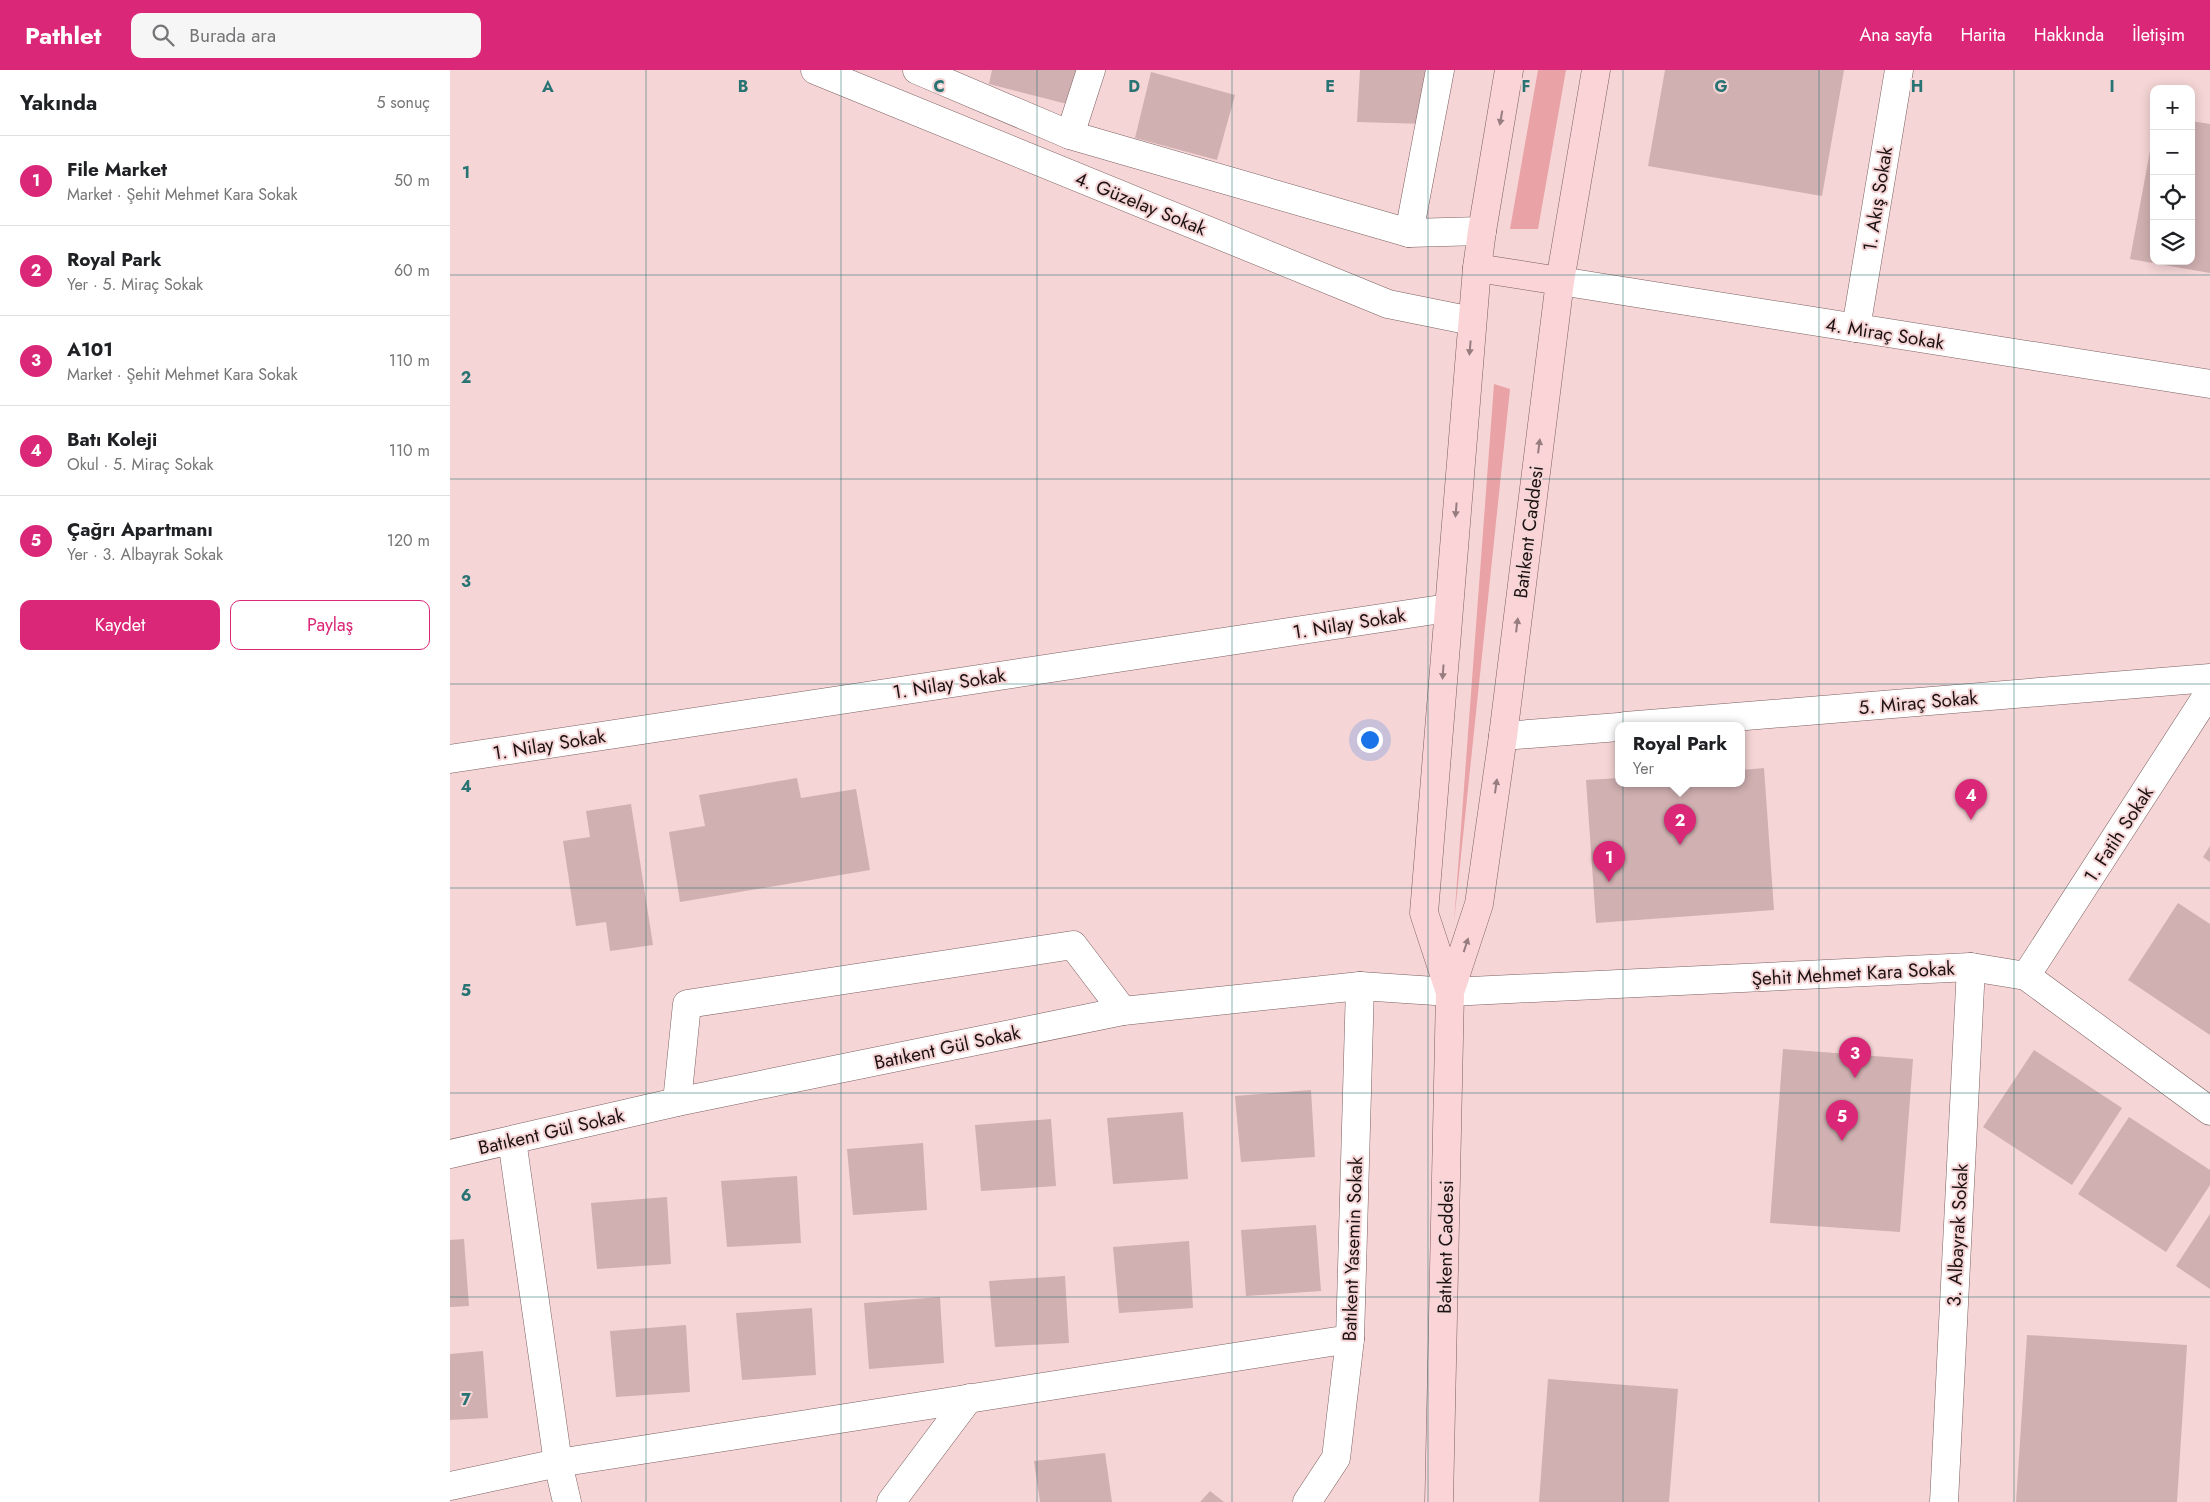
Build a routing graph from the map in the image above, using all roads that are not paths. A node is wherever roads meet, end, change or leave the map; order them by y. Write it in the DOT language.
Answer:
graph roads {
  1 [pos="815,70"];
  2 [pos="917,70"];
  3 [pos="1090,70"];
  4 [pos="1440,70"];
  5 [pos="1509,70"];
  6 [pos="1596,70"];
  7 [pos="1899,70"];
  8 [pos="1070,135"];
  9 [pos="1482,231"];
  10 [pos="1409,233"];
  11 [pos="1477,268"];
  12 [pos="1560,282"];
  13 [pos="1472,321"];
  14 [pos="1856,328"];
  15 [pos="2210,384"];
  16 [pos="1448,608"];
  17 [pos="2208,695"];
  18 [pos="1700,722"];
  19 [pos="1615,727"];
  20 [pos="1502,736"];
  21 [pos="450,759"];
  22 [pos="1971,967"];
  23 [pos="2026,976"];
  24 [pos="1360,986"];
  25 [pos="1450,992"];
  26 [pos="1123,1011"];
  27 [pos="677,1102"];
  28 [pos="2210,1111"];
  29 [pos="512,1140"];
  30 [pos="450,1154"];
  31 [pos="1350,1339"];
  32 [pos="969,1398"];
  33 [pos="558,1463"];
  34 [pos="450,1486"];
  35 [pos="567,1502"];
  36 [pos="891,1502"];
  37 [pos="1307,1502"];
  38 [pos="1439,1502"];
  39 [pos="1944,1502"];
  1 -- 13 [label="street, 4. Güzelay Sokak"];
  2 -- 8 [label="street"];
  3 -- 8 [label="street"];
  4 -- 10 [label="street"];
  5 -- 9 [label="street, Batıkent Caddesi, one-way"];
  6 -- 12 [label="street, Batıkent Caddesi"];
  7 -- 14 [label="street, 1. Akış Sokak"];
  8 -- 10 [label="street"];
  9 -- 10 [label="street"];
  9 -- 11 [label="street, Batıkent Caddesi"];
  11 -- 12 [label="street"];
  11 -- 13 [label="street, Batıkent Caddesi"];
  12 -- 14 [label="street, 4. Miraç Sokak"];
  20 -- 12 [label="street, Batıkent Caddesi, one-way"];
  13 -- 16 [label="street, Batıkent Caddesi, one-way"];
  14 -- 15 [label="street, 4. Miraç Sokak"];
  16 -- 21 [label="street, 1. Nilay Sokak"];
  16 -- 25 [label="street, Batıkent Caddesi, one-way"];
  17 -- 18 [label="street, 5. Miraç Sokak"];
  17 -- 23 [label="street, 1. Fatih Sokak"];
  19 -- 20 [label="street"];
  25 -- 20 [label="street, Batıkent Caddesi, one-way"];
  22 -- 23 [label="street, Şehit Mehmet Kara Sokak"];
  22 -- 25 [label="street, Şehit Mehmet Kara Sokak"];
  22 -- 39 [label="street, 3. Albayrak Sokak"];
  23 -- 28 [label="street, Şehit Mehmet Kara Sokak"];
  24 -- 25 [label="street, Batıkent Gül Sokak"];
  24 -- 26 [label="street, Batıkent Gül Sokak"];
  24 -- 31 [label="street, Batıkent Yasemin Sokak"];
  25 -- 38 [label="street, Batıkent Caddesi"];
  26 -- 27 [label="street, Batıkent Gül Sokak"];
  26 -- 27 [label="street"];
  27 -- 29 [label="street, Batıkent Gül Sokak"];
  29 -- 30 [label="street, Batıkent Gül Sokak"];
  29 -- 33 [label="street"];
  31 -- 32 [label="street"];
  31 -- 37 [label="street, Batıkent Yasemin Sokak"];
  32 -- 33 [label="street"];
  32 -- 36 [label="street"];
  33 -- 34 [label="street"];
  33 -- 35 [label="street"];
}
